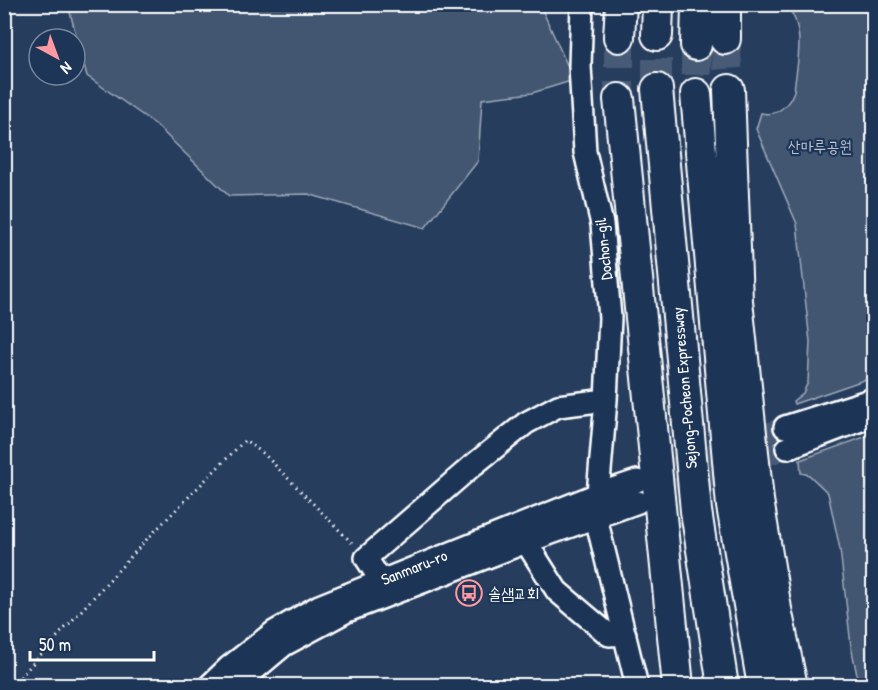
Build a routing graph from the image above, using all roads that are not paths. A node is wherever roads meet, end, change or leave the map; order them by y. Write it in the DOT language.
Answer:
graph roads {
  1 [pos="582,4"];
  2 [pos="621,4"];
  3 [pos="658,4"];
  4 [pos="697,4"];
  5 [pos="725,4"];
  6 [pos="657,35"];
  7 [pos="619,37"];
  8 [pos="725,39"];
  9 [pos="696,45"];
  10 [pos="657,89"];
  11 [pos="729,90"];
  12 [pos="696,94"];
  13 [pos="619,99"];
  14 [pos="873,399"];
  15 [pos="606,400"];
  16 [pos="873,415"];
  17 [pos="637,481"];
  18 [pos="598,494"];
  19 [pos="638,502"];
  20 [pos="596,518"];
  21 [pos="523,534"];
  22 [pos="385,588"];
  23 [pos="625,634"];
  24 [pos="209,686"];
  25 [pos="235,686"];
  26 [pos="637,686"];
  27 [pos="678,686"];
  28 [pos="723,686"];
  29 [pos="763,686"];
  30 [pos="792,686"];
  1 -- 15 [label="street, Dochon-gil"];
  2 -- 7 [label="highway"];
  3 -- 6 [label="highway"];
  4 -- 9 [label="highway"];
  5 -- 8 [label="highway"];
  10 -- 28 [label="highway, Sejong-Pocheon Expressway"];
  11 -- 30 [label="highway"];
  12 -- 29 [label="highway"];
  13 -- 27 [label="highway"];
  14 -- 16 [label="street"];
  15 -- 18 [label="street, Dochon-gil"];
  15 -- 22 [label="street"];
  17 -- 18 [label="street, Sanmaru-ro"];
  18 -- 21 [label="street, Sanmaru-ro"];
  19 -- 20 [label="street, Sanmaru-ro"];
  20 -- 21 [label="street, Sanmaru-ro"];
  20 -- 23 [label="street"];
  21 -- 22 [label="street, Sanmaru-ro"];
  21 -- 23 [label="street"];
  22 -- 24 [label="street, Sanmaru-ro"];
  22 -- 25 [label="street, Sanmaru-ro"];
  23 -- 26 [label="street"];
}
